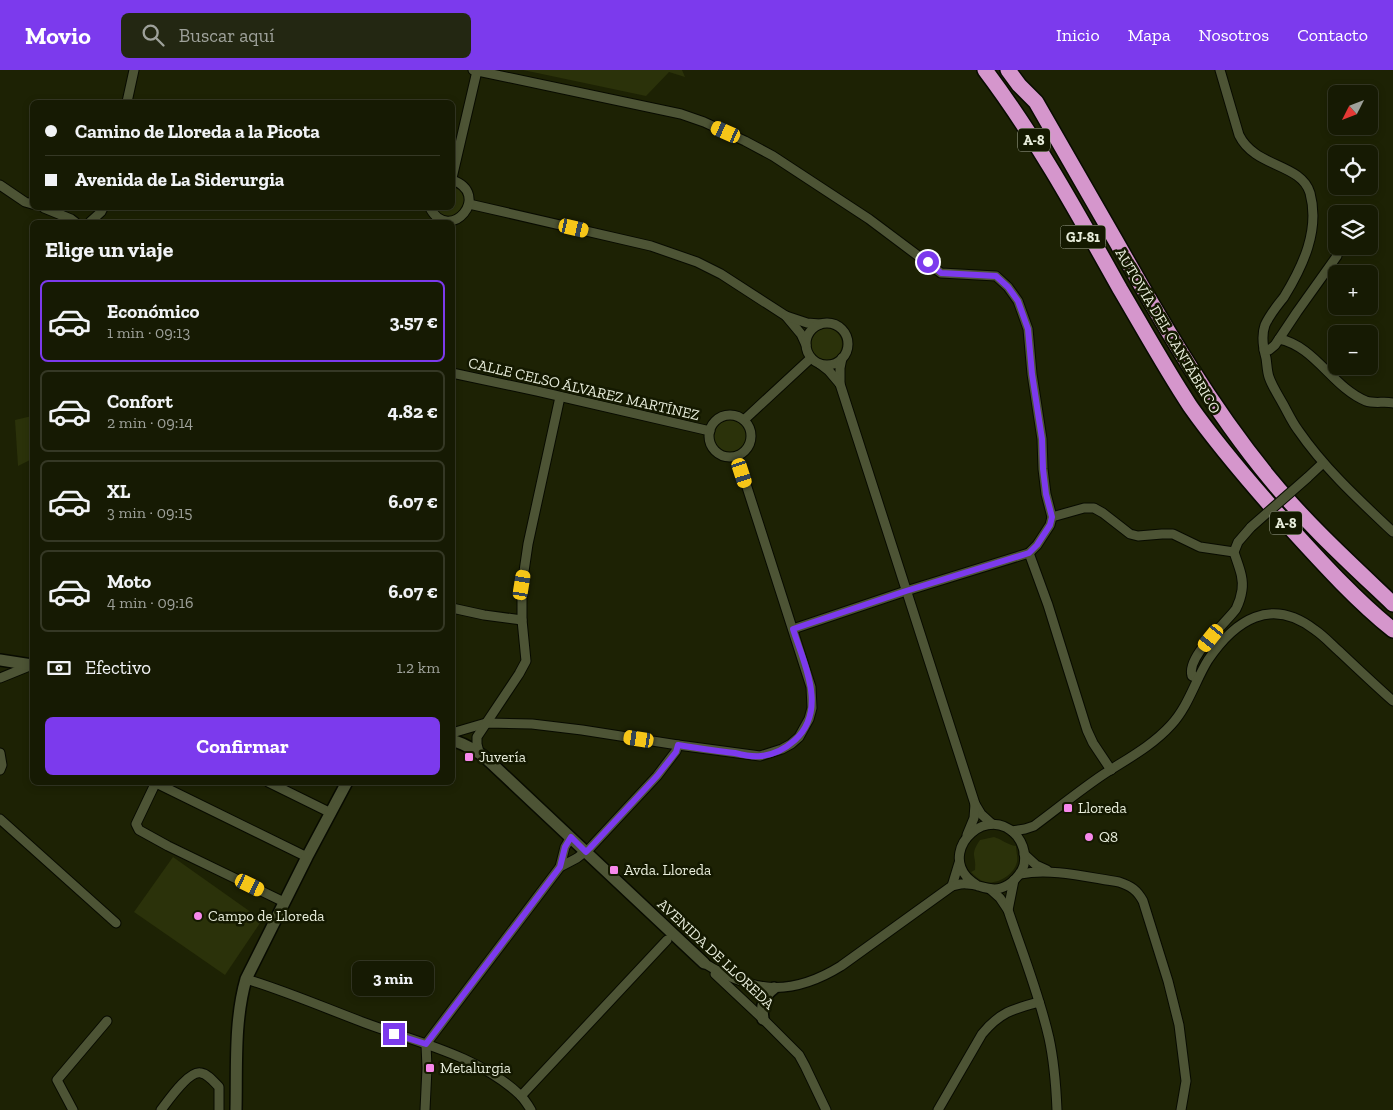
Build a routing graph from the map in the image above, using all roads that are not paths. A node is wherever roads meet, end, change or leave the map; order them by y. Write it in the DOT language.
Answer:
graph roads {
  1 [pos="134,70"];
  2 [pos="475,70"];
  3 [pos="974,70"];
  4 [pos="985,70"];
  5 [pos="1008,70"];
  6 [pos="1021,70"];
  7 [pos="1220,70"];
  8 [pos="127,100"];
  9 [pos="1036,102"];
  10 [pos="455,165"];
  11 [pos="455,181"];
  12 [pos="0,185"];
  13 [pos="30,203"];
  14 [pos="469,204"];
  15 [pos="49,210"];
  16 [pos="102,210"];
  17 [pos="431,210"];
  18 [pos="72,220"];
  19 [pos="92,220"];
  20 [pos="442,220"];
  21 [pos="454,220"];
  22 [pos="1337,256"];
  23 [pos="786,316"];
  24 [pos="820,324"];
  25 [pos="1279,339"];
  26 [pos="806,345"];
  27 [pos="1264,350"];
  28 [pos="842,358"];
  29 [pos="815,360"];
  30 [pos="455,374"];
  31 [pos="840,384"];
  32 [pos="560,397"];
  33 [pos="1393,402"];
  34 [pos="1190,405"];
  35 [pos="744,420"];
  36 [pos="710,431"];
  37 [pos="737,456"];
  38 [pos="1323,463"];
  39 [pos="1052,517"];
  40 [pos="1393,532"];
  41 [pos="1234,552"];
  42 [pos="1029,553"];
  43 [pos="906,591"];
  44 [pos="1393,604"];
  45 [pos="455,609"];
  46 [pos="522,620"];
  47 [pos="793,629"];
  48 [pos="1393,630"];
  49 [pos="5,661"];
  50 [pos="30,665"];
  51 [pos="30,666"];
  52 [pos="0,678"];
  53 [pos="1198,678"];
  54 [pos="1393,701"];
  55 [pos="486,723"];
  56 [pos="455,732"];
  57 [pos="455,741"];
  58 [pos="678,745"];
  59 [pos="479,752"];
  60 [pos="0,753"];
  61 [pos="0,770"];
  62 [pos="1111,770"];
  63 [pos="155,785"];
  64 [pos="160,785"];
  65 [pos="274,785"];
  66 [pos="345,785"];
  67 [pos="975,804"];
  68 [pos="331,813"];
  69 [pos="0,819"];
  70 [pos="992,824"];
  71 [pos="1034,826"];
  72 [pos="1012,831"];
  73 [pos="571,837"];
  74 [pos="965,838"];
  75 [pos="1024,850"];
  76 [pos="586,852"];
  77 [pos="307,857"];
  78 [pos="960,860"];
  79 [pos="560,867"];
  80 [pos="1050,871"];
  81 [pos="1017,877"];
  82 [pos="952,886"];
  83 [pos="978,886"];
  84 [pos="990,889"];
  85 [pos="284,902"];
  86 [pos="1008,910"];
  87 [pos="116,924"];
  88 [pos="667,940"];
  89 [pos="704,963"];
  90 [pos="246,979"];
  91 [pos="774,988"];
  92 [pos="1039,1002"];
  93 [pos="763,1019"];
  94 [pos="107,1021"];
  95 [pos="426,1044"];
  96 [pos="521,1096"];
  97 [pos="73,1110"];
  98 [pos="161,1110"];
  99 [pos="219,1110"];
  100 [pos="236,1110"];
  101 [pos="425,1110"];
  102 [pos="531,1110"];
  103 [pos="826,1110"];
  104 [pos="938,1110"];
  105 [pos="1058,1110"];
  106 [pos="1181,1110"];
  1 -- 8 [label="street"];
  2 -- 10 [label="street"];
  2 -- 39 [label="street"];
  3 -- 34 [label="highway, GJ-81"];
  4 -- 34 [label="highway, AUTOVÍA DEL CANTÁBRICO / A-8"];
  5 -- 9 [label="highway, AUTOVÍA DEL CANTÁBRICO / A-8"];
  6 -- 9 [label="highway"];
  7 -- 27 [label="street"];
  9 -- 44 [label="highway, AUTOVÍA DEL CANTÁBRICO / A-8"];
  11 -- 14 [label="street"];
  12 -- 13 [label="street"];
  14 -- 21 [label="street"];
  14 -- 23 [label="street"];
  15 -- 18 [label="street"];
  16 -- 19 [label="street"];
  17 -- 20 [label="street"];
  22 -- 25 [label="street"];
  23 -- 24 [label="street"];
  23 -- 26 [label="street"];
  24 -- 26 [label="street"];
  24 -- 28 [label="street"];
  25 -- 27 [label="street"];
  25 -- 33 [label="street"];
  26 -- 29 [label="street"];
  27 -- 38 [label="street"];
  28 -- 29 [label="street"];
  28 -- 31 [label="street"];
  29 -- 31 [label="street"];
  29 -- 35 [label="street"];
  30 -- 32 [label="street, CALLE CELSO ÁLVAREZ MARTÍNEZ"];
  31 -- 43 [label="street"];
  32 -- 36 [label="street, CALLE CELSO ÁLVAREZ MARTÍNEZ"];
  32 -- 46 [label="street"];
  34 -- 48 [label="highway, AUTOVÍA DEL CANTÁBRICO / A-8"];
  35 -- 36 [label="street"];
  35 -- 37 [label="street"];
  36 -- 37 [label="street"];
  37 -- 47 [label="street"];
  38 -- 40 [label="street"];
  38 -- 41 [label="street, bridge"];
  39 -- 41 [label="street"];
  39 -- 42 [label="street"];
  41 -- 53 [label="street"];
  42 -- 43 [label="street"];
  42 -- 62 [label="street"];
  43 -- 47 [label="street"];
  43 -- 67 [label="street"];
  45 -- 46 [label="street"];
  46 -- 55 [label="street"];
  47 -- 58 [label="street"];
  49 -- 50 [label="street"];
  51 -- 52 [label="street"];
  53 -- 54 [label="street"];
  53 -- 62 [label="street"];
  55 -- 56 [label="street"];
  55 -- 58 [label="street"];
  55 -- 59 [label="street"];
  57 -- 59 [label="street, AVENIDA DE LLOREDA"];
  58 -- 76 [label="street"];
  59 -- 73 [label="street, AVENIDA DE LLOREDA"];
  60 -- 61 [label="street"];
  62 -- 71 [label="street"];
  63 -- 85 [label="street"];
  64 -- 77 [label="street"];
  65 -- 68 [label="street"];
  66 -- 68 [label="street"];
  67 -- 70 [label="street"];
  67 -- 74 [label="street"];
  68 -- 77 [label="street"];
  69 -- 87 [label="street"];
  70 -- 72 [label="street"];
  70 -- 74 [label="street"];
  71 -- 72 [label="street"];
  71 -- 75 [label="street"];
  72 -- 75 [label="street"];
  73 -- 76 [label="street, AVENIDA DE LLOREDA"];
  73 -- 79 [label="street"];
  74 -- 78 [label="street"];
  75 -- 80 [label="street"];
  75 -- 81 [label="street"];
  76 -- 79 [label="street"];
  76 -- 89 [label="street, AVENIDA DE LLOREDA"];
  77 -- 85 [label="street"];
  78 -- 82 [label="street"];
  78 -- 83 [label="street"];
  79 -- 95 [label="street"];
  80 -- 81 [label="street"];
  80 -- 106 [label="street"];
  81 -- 84 [label="street"];
  81 -- 86 [label="street"];
  82 -- 83 [label="street"];
  82 -- 91 [label="street"];
  83 -- 84 [label="street"];
  84 -- 86 [label="street"];
  85 -- 90 [label="street"];
  86 -- 92 [label="street"];
  88 -- 96 [label="street"];
  89 -- 91 [label="street"];
  89 -- 93 [label="street, AVENIDA DE LLOREDA"];
  90 -- 95 [label="street"];
  90 -- 100 [label="street"];
  91 -- 93 [label="street"];
  92 -- 104 [label="street"];
  92 -- 105 [label="street"];
  93 -- 103 [label="street, AVENIDA DE LLOREDA"];
  94 -- 97 [label="street"];
  95 -- 96 [label="street"];
  95 -- 101 [label="street"];
  96 -- 102 [label="street"];
  98 -- 99 [label="street"];
}
